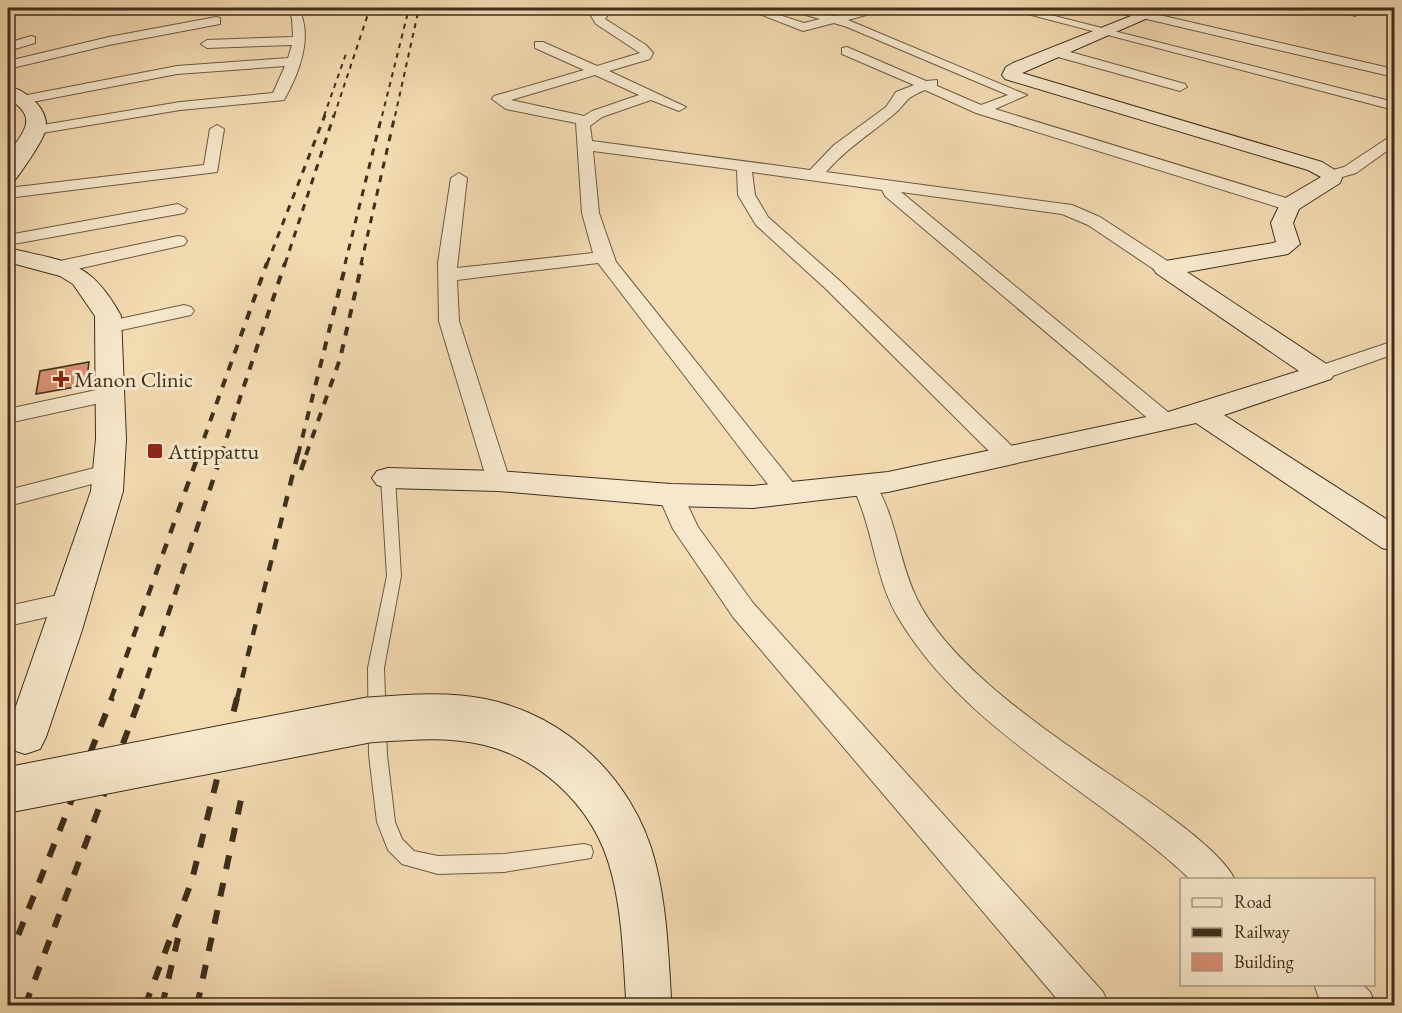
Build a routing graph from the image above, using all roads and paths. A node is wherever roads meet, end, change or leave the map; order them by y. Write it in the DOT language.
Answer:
graph roads {
  1 [pos="293,8"];
  2 [pos="608,8"];
  3 [pos="792,8"];
  4 [pos="1011,8"];
  5 [pos="1117,8"];
  6 [pos="1170,8"];
  7 [pos="1341,8"];
  8 [pos="873,10"];
  9 [pos="758,11"];
  10 [pos="1355,12"];
  11 [pos="1145,15"];
  12 [pos="838,20"];
  13 [pos="216,21"];
  14 [pos="1106,32"];
  15 [pos="31,40"];
  16 [pos="299,41"];
  17 [pos="207,44"];
  18 [pos="539,45"];
  19 [pos="8,47"];
  20 [pos="847,51"];
  21 [pos="1056,52"];
  22 [pos="292,62"];
  23 [pos="8,65"];
  24 [pos="597,70"];
  25 [pos="1395,73"];
  26 [pos="974,77"];
  27 [pos="1013,77"];
  28 [pos="923,85"];
  29 [pos="1180,87"];
  30 [pos="15,95"];
  31 [pos="652,95"];
  32 [pos="1395,106"];
  33 [pos="679,107"];
  34 [pos="981,110"];
  35 [pos="585,121"];
  36 [pos="217,129"];
  37 [pos="36,130"];
  38 [pos="1393,143"];
  39 [pos="585,145"];
  40 [pos="746,166"];
  41 [pos="10,168"];
  42 [pos="815,175"];
  43 [pos="1332,175"];
  44 [pos="459,178"];
  45 [pos="889,184"];
  46 [pos="8,193"];
  47 [pos="1290,205"];
  48 [pos="178,209"];
  49 [pos="178,241"];
  50 [pos="9,251"];
  51 [pos="603,257"];
  52 [pos="55,268"];
  53 [pos="1165,268"];
  54 [pos="447,275"];
  55 [pos="184,311"];
  56 [pos="108,327"];
  57 [pos="1395,347"];
  58 [pos="1321,373"];
  59 [pos="110,394"];
  60 [pos="1201,413"];
  61 [pos="8,416"];
  62 [pos="1166,422"];
  63 [pos="1007,455"];
  64 [pos="110,471"];
  65 [pos="388,478"];
  66 [pos="498,481"];
  67 [pos="864,486"];
  68 [pos="789,494"];
  69 [pos="671,495"];
  70 [pos="8,498"];
  71 [pos="1395,540"];
  72 [pos="72,602"];
  73 [pos="8,616"];
  74 [pos="16,738"];
  75 [pos="8,791"];
  76 [pos="584,852"];
  77 [pos="1216,878"];
  78 [pos="1335,986"];
  79 [pos="649,1005"];
  80 [pos="1089,1005"];
  81 [pos="1356,1005"];
  1 -- 16 [label="street"];
  2 -- 24 [label="street"];
  3 -- 12 [label="street"];
  4 -- 14 [label="street"];
  5 -- 11 [label="street"];
  6 -- 11 [label="street"];
  7 -- 10 [label="street"];
  8 -- 12 [label="street"];
  9 -- 12 [label="street"];
  11 -- 14 [label="street"];
  11 -- 25 [label="street"];
  12 -- 26 [label="street"];
  13 -- 23 [label="street"];
  14 -- 21 [label="street"];
  14 -- 32 [label="street"];
  15 -- 19 [label="street"];
  16 -- 17 [label="street"];
  16 -- 22 [label="street"];
  18 -- 24 [label="street"];
  20 -- 28 [label="street"];
  21 -- 27 [label="street"];
  21 -- 29 [label="street"];
  22 -- 30 [label="street"];
  22 -- 37 [label="street"];
  24 -- 31 [label="street"];
  24 -- 35 [label="street"];
  26 -- 27 [label="street"];
  26 -- 28 [label="street"];
  26 -- 34 [label="street"];
  27 -- 43 [label="street"];
  28 -- 34 [label="street"];
  28 -- 42 [label="street"];
  30 -- 37 [label="street"];
  31 -- 33 [label="street"];
  31 -- 35 [label="street"];
  34 -- 47 [label="street"];
  35 -- 39 [label="street"];
  36 -- 46 [label="street"];
  37 -- 41 [label="street"];
  38 -- 43 [label="street"];
  39 -- 40 [label="street"];
  39 -- 51 [label="street"];
  40 -- 42 [label="street"];
  40 -- 63 [label="street"];
  42 -- 45 [label="street"];
  43 -- 47 [label="street"];
  44 -- 54 [label="street"];
  45 -- 53 [label="street"];
  45 -- 62 [label="street"];
  47 -- 53 [label="street"];
  48 -- 50 [label="street"];
  49 -- 52 [label="street"];
  50 -- 52 [label="street"];
  51 -- 54 [label="street"];
  51 -- 68 [label="street"];
  52 -- 56 [label="street"];
  53 -- 58 [label="street"];
  54 -- 66 [label="street"];
  55 -- 56 [label="street"];
  56 -- 59 [label="street"];
  57 -- 58 [label="street"];
  58 -- 60 [label="street"];
  59 -- 61 [label="street"];
  59 -- 64 [label="street"];
  60 -- 62 [label="street"];
  60 -- 71 [label="street"];
  62 -- 63 [label="street"];
  63 -- 67 [label="street"];
  64 -- 70 [label="street"];
  64 -- 72 [label="street"];
  65 -- 66 [label="street"];
  65 -- 76 [label="lane"];
  66 -- 69 [label="street"];
  67 -- 68 [label="street"];
  67 -- 77 [label="street"];
  68 -- 69 [label="street"];
  69 -- 80 [label="street"];
  72 -- 73 [label="street"];
  72 -- 74 [label="street"];
  74 -- 75 [label="street"];
  75 -- 79 [label="street, bridge"];
  78 -- 81 [label="street"];
}
